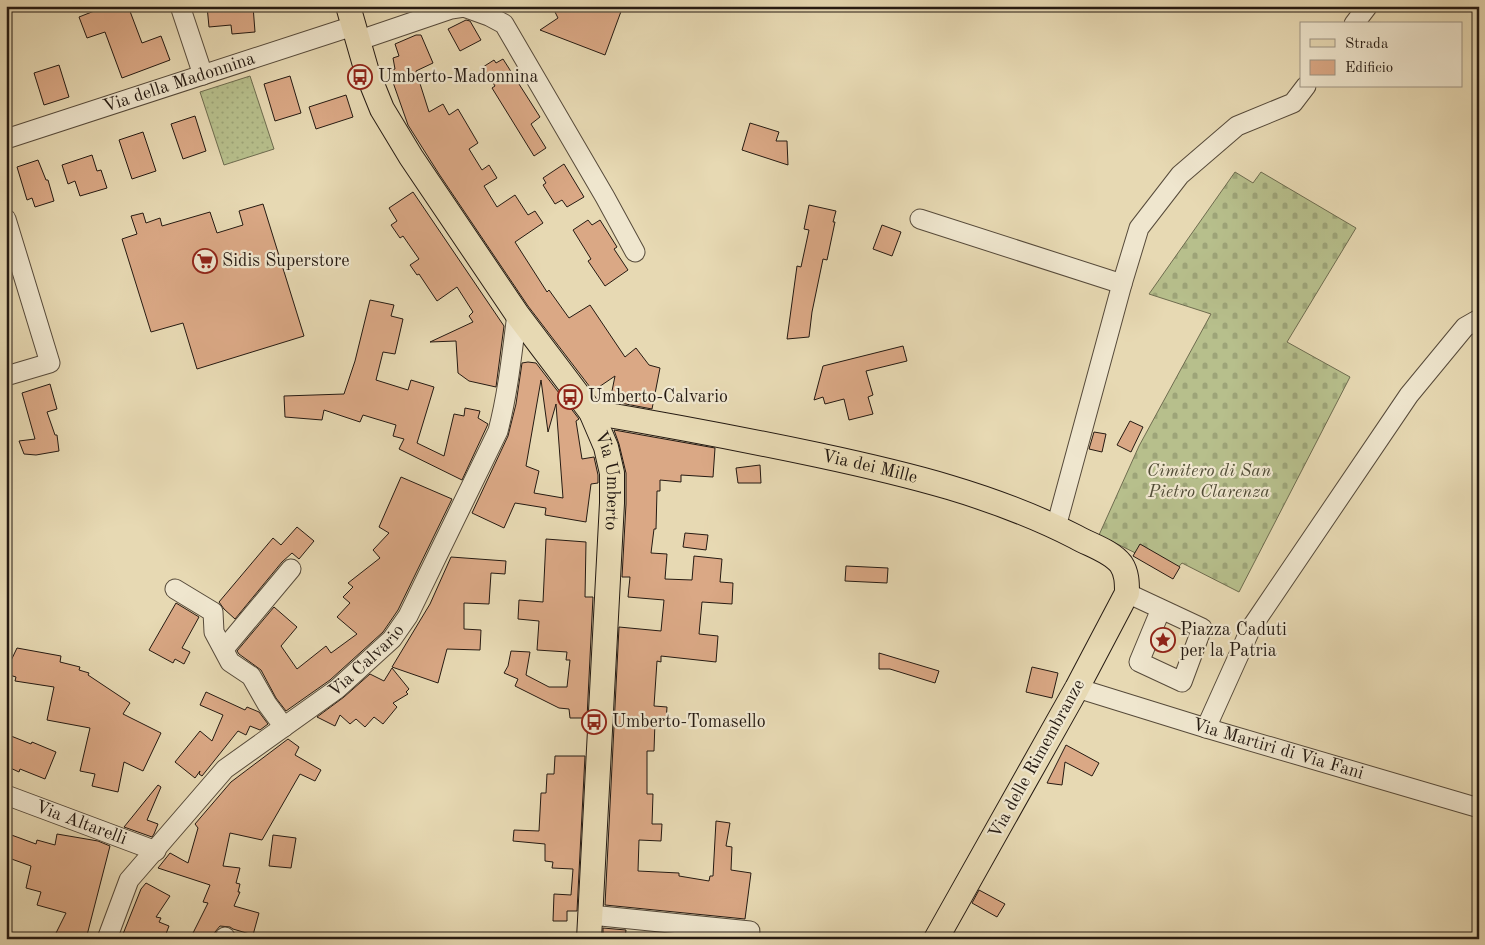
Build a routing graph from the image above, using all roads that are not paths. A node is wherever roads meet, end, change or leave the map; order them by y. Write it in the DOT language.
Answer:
graph roads {
  1 [pos="180,6"];
  2 [pos="1366,7"];
  3 [pos="1355,22"];
  4 [pos="353,24"];
  5 [pos="203,75"];
  6 [pos="1304,88"];
  7 [pos="6,139"];
  8 [pos="6,220"];
  9 [pos="920,220"];
  10 [pos="635,252"];
  11 [pos="1122,284"];
  12 [pos="517,314"];
  13 [pos="1479,320"];
  14 [pos="544,349"];
  15 [pos="510,366"];
  16 [pos="6,376"];
  17 [pos="591,412"];
  18 [pos="1056,527"];
  19 [pos="291,569"];
  20 [pos="1127,584"];
  21 [pos="175,590"];
  22 [pos="1161,609"];
  23 [pos="224,650"];
  24 [pos="1077,688"];
  25 [pos="284,727"];
  26 [pos="1206,728"];
  27 [pos="6,795"];
  28 [pos="1479,808"];
  29 [pos="156,851"];
  30 [pos="591,915"];
  31 [pos="750,931"];
  32 [pos="107,939"];
  33 [pos="589,939"];
  34 [pos="936,939"];
  1 -- 5 [label="street"];
  2 -- 3 [label="street"];
  4 -- 5 [label="street, Via della Madonnina"];
  4 -- 10 [label="street, Via della Madonnina"];
  4 -- 12 [label="main road, Via Umberto"];
  5 -- 7 [label="street, Via della Madonnina"];
  6 -- 11 [label="street"];
  8 -- 16 [label="street"];
  9 -- 11 [label="street"];
  11 -- 18 [label="street"];
  12 -- 14 [label="main road, Via Umberto"];
  12 -- 15 [label="street, Via Calvario"];
  13 -- 26 [label="street"];
  14 -- 15 [label="street"];
  14 -- 17 [label="main road, Via Umberto"];
  15 -- 25 [label="street, Via Calvario"];
  17 -- 18 [label="main road, Via dei Mille"];
  17 -- 30 [label="main road, Via Umberto"];
  18 -- 20 [label="main road, Via dei Mille"];
  19 -- 23 [label="street"];
  20 -- 22 [label="street"];
  20 -- 24 [label="main road, Via delle Rimembranze"];
  21 -- 23 [label="street"];
  23 -- 25 [label="street"];
  24 -- 26 [label="street, Via Martiri di Via Fani"];
  24 -- 34 [label="main road, Via delle Rimembranze"];
  25 -- 29 [label="street, Via Calvario"];
  26 -- 28 [label="street, Via Martiri di Via Fani"];
  27 -- 29 [label="street, Via Altarelli"];
  29 -- 32 [label="street, Via Calvario"];
  30 -- 31 [label="street"];
  30 -- 33 [label="main road, Via Umberto"];
}
